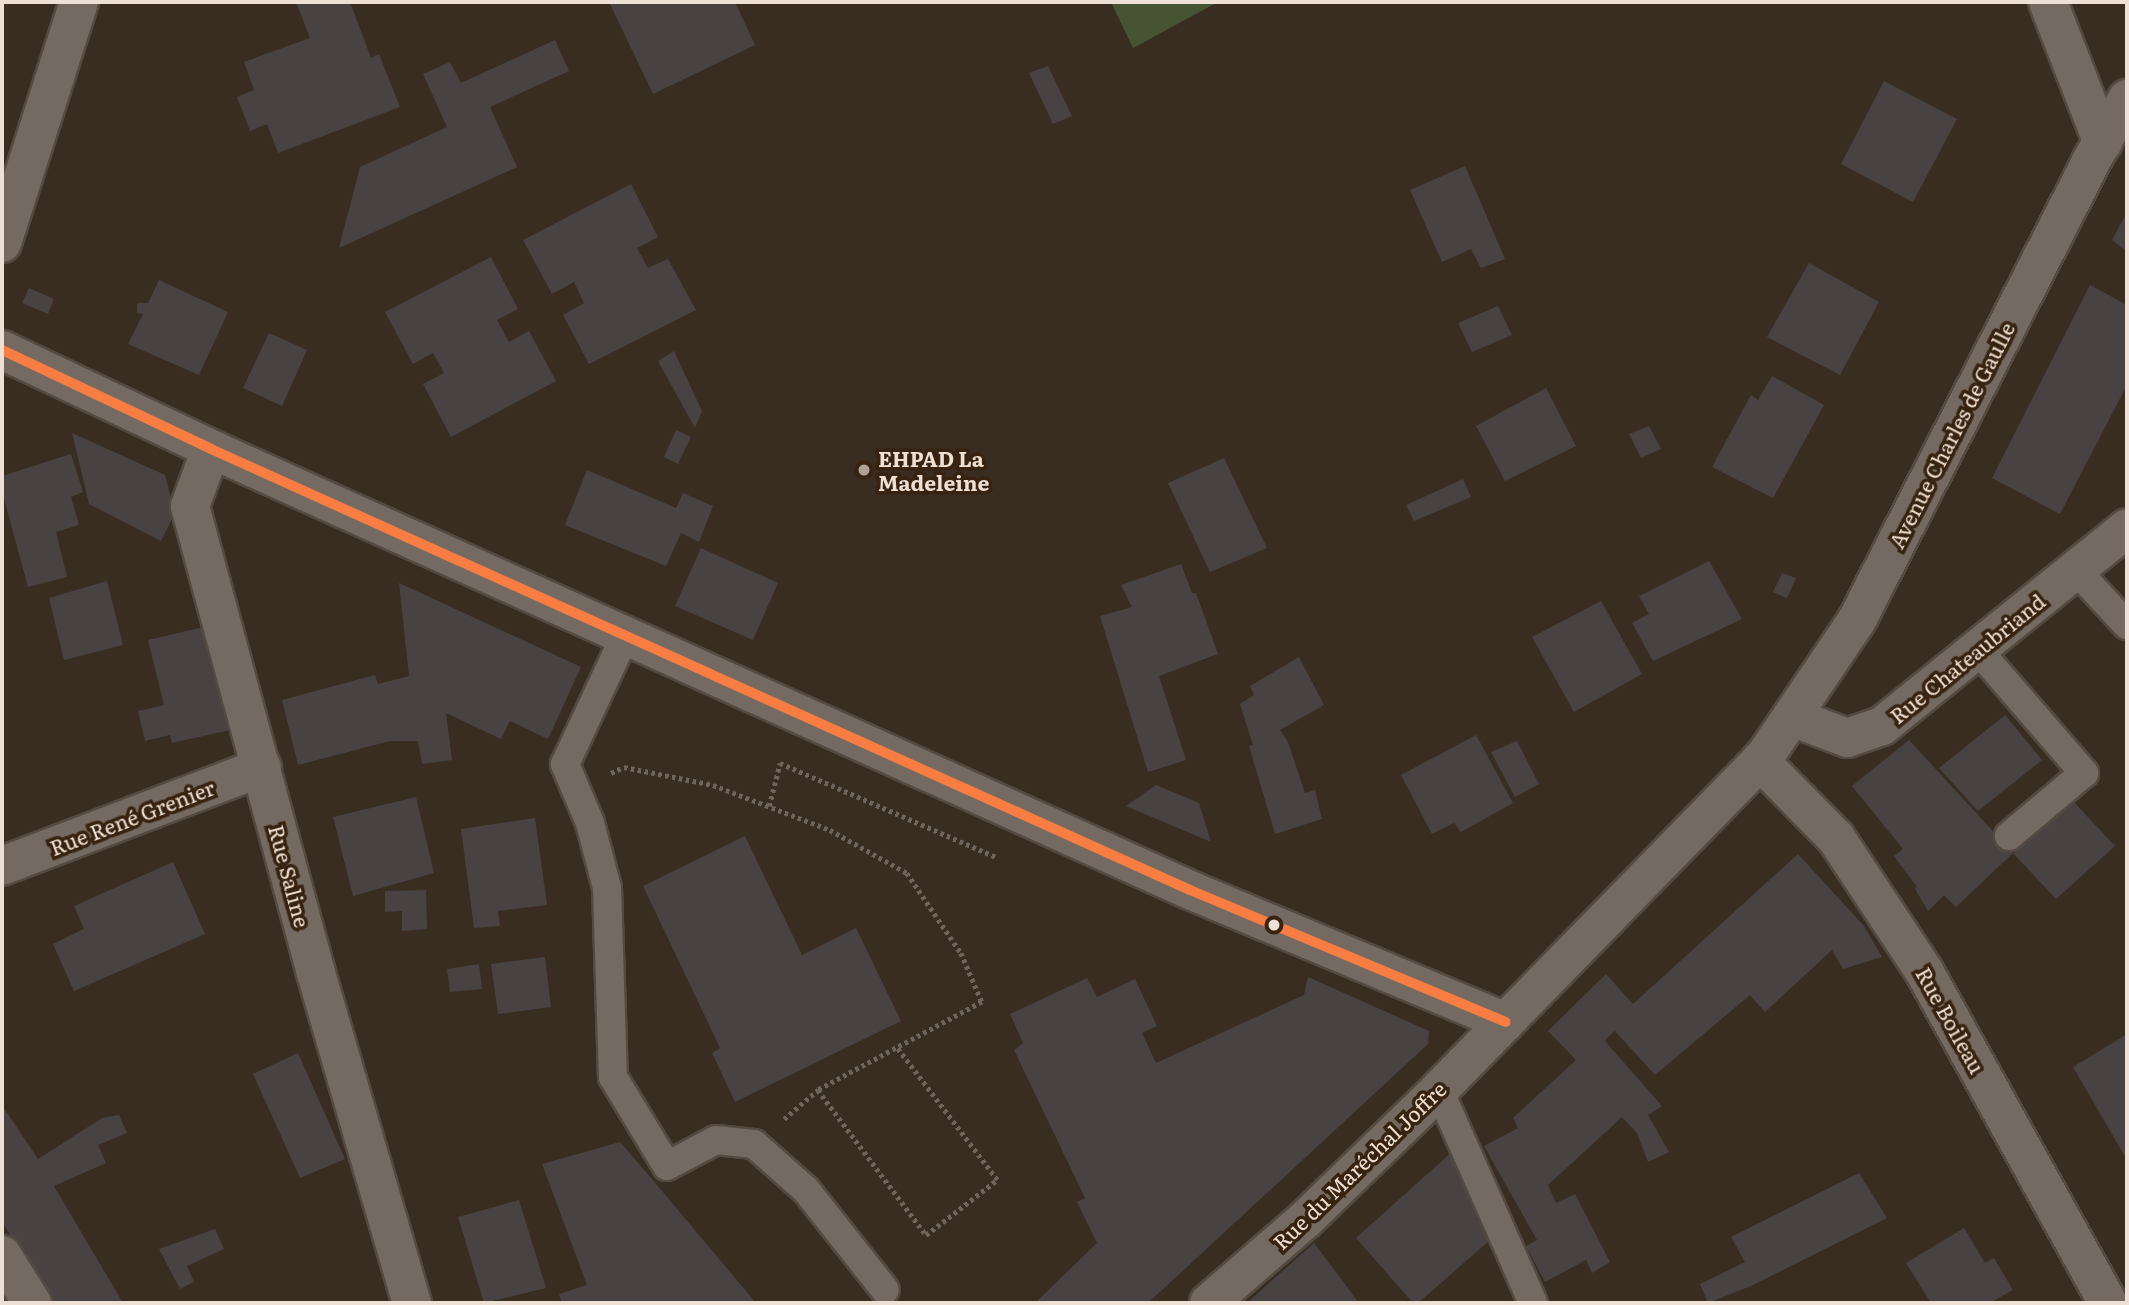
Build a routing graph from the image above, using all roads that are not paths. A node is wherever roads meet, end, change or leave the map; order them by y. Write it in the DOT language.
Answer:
graph roads {
  1 [pos="79,2"];
  2 [pos="2048,2"];
  3 [pos="2127,99"];
  4 [pos="2103,143"];
  5 [pos="2,243"];
  6 [pos="2,350"];
  7 [pos="211,449"];
  8 [pos="2127,528"];
  9 [pos="2076,570"];
  10 [pos="2127,625"];
  11 [pos="626,634"];
  12 [pos="1978,649"];
  13 [pos="1792,717"];
  14 [pos="1760,761"];
  15 [pos="262,767"];
  16 [pos="2009,836"];
  17 [pos="2,866"];
  18 [pos="1506,1022"];
  19 [pos="1439,1090"];
  20 [pos="2,1255"];
  21 [pos="885,1290"];
  22 [pos="32,1303"];
  23 [pos="412,1303"];
  24 [pos="1209,1303"];
  25 [pos="1533,1303"];
  26 [pos="2108,1303"];
  1 -- 5 [label="street"];
  2 -- 4 [label="street"];
  3 -- 4 [label="street, Avenue Charles de Gaulle"];
  4 -- 13 [label="street, Avenue Charles de Gaulle"];
  6 -- 7 [label="street"];
  7 -- 11 [label="street"];
  7 -- 15 [label="street, Rue Saline"];
  8 -- 9 [label="street, Rue Chateaubriand"];
  9 -- 10 [label="lane"];
  9 -- 12 [label="street, Rue Chateaubriand"];
  11 -- 18 [label="street"];
  11 -- 21 [label="lane"];
  12 -- 13 [label="street, Rue Chateaubriand"];
  12 -- 16 [label="lane"];
  13 -- 14 [label="street, Avenue Charles de Gaulle"];
  14 -- 18 [label="street, Rue du Maréchal Joffre"];
  14 -- 26 [label="street, Rue Boileau"];
  15 -- 17 [label="street, Rue René Grenier"];
  15 -- 23 [label="street, Rue Saline"];
  18 -- 19 [label="street, Rue du Maréchal Joffre"];
  19 -- 24 [label="street, Rue du Maréchal Joffre"];
  19 -- 25 [label="lane"];
  20 -- 22 [label="street"];
}
